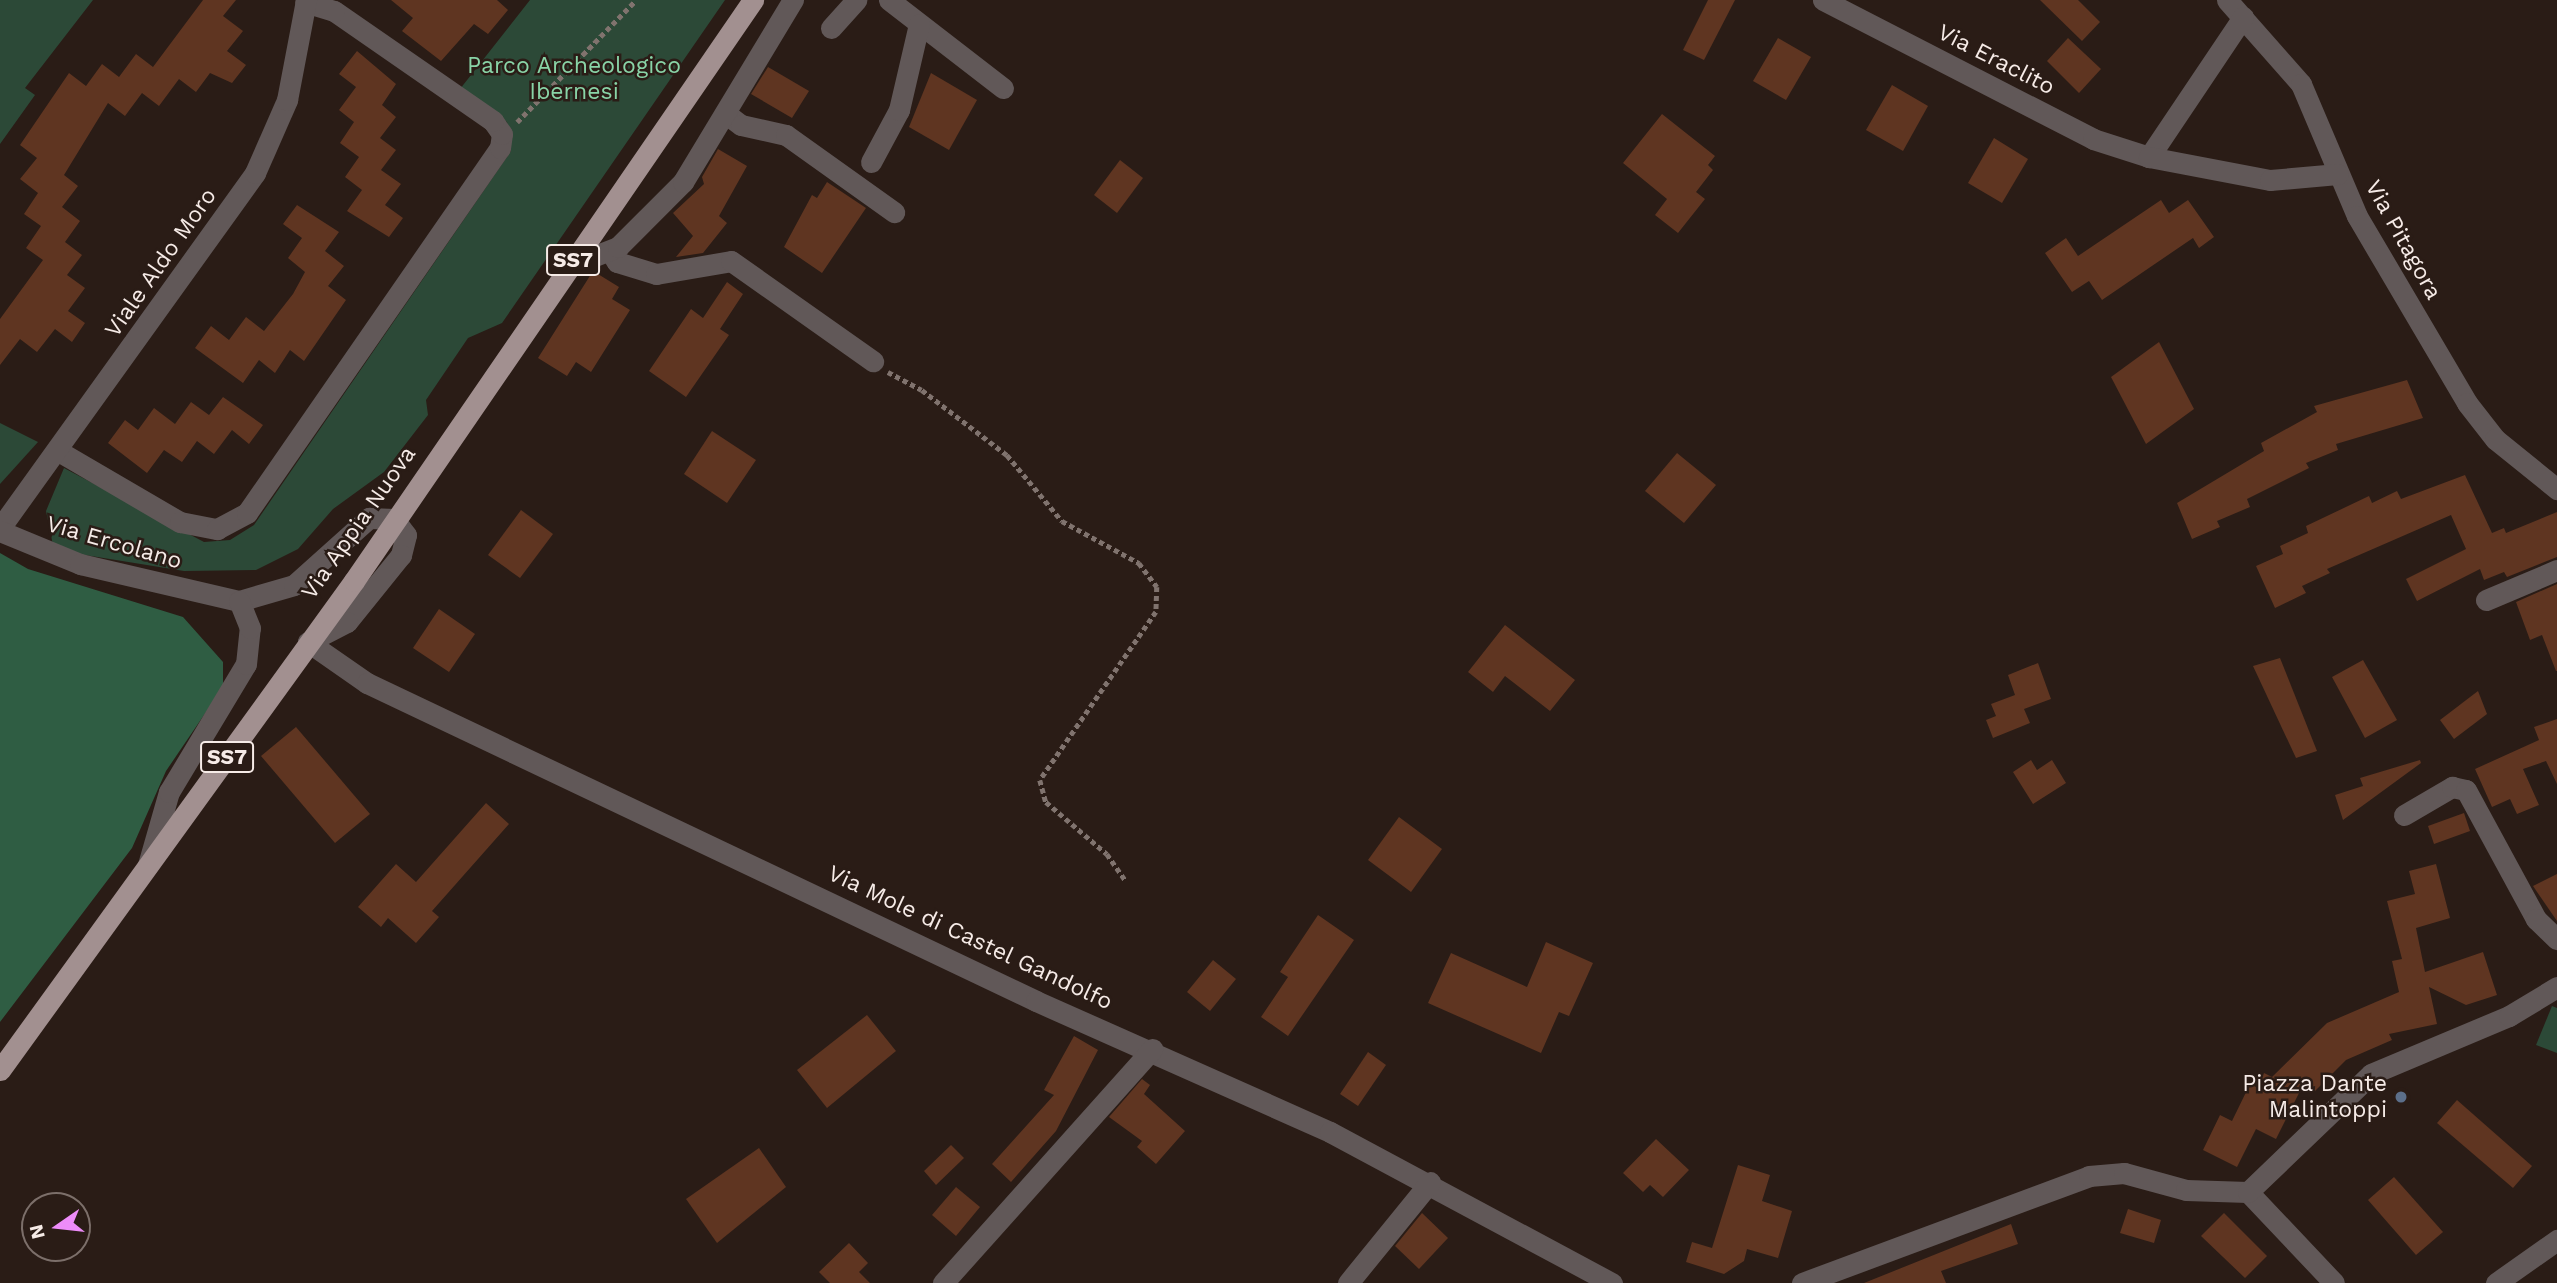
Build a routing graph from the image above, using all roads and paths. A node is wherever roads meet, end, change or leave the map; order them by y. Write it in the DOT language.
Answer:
graph roads {
  1 [pos="636,0"];
  2 [pos="753,0"];
  3 [pos="793,0"];
  4 [pos="856,0"];
  5 [pos="889,0"];
  6 [pos="1823,0"];
  7 [pos="2227,0"];
  8 [pos="305,1"];
  9 [pos="2243,17"];
  10 [pos="919,24"];
  11 [pos="831,28"];
  12 [pos="1003,88"];
  13 [pos="725,113"];
  14 [pos="502,134"];
  15 [pos="2149,157"];
  16 [pos="871,162"];
  17 [pos="2337,174"];
  18 [pos="894,212"];
  19 [pos="610,251"];
  20 [pos="569,266"];
  21 [pos="873,362"];
  22 [pos="60,452"];
  23 [pos="2557,489"];
  24 [pos="394,519"];
  25 [pos="0,529"];
  26 [pos="2557,570"];
  27 [pos="2486,600"];
  28 [pos="239,601"];
  29 [pos="308,642"];
  30 [pos="2404,815"];
  31 [pos="146,873"];
  32 [pos="1125,880"];
  33 [pos="2557,939"];
  34 [pos="2557,986"];
  35 [pos="1152,1049"];
  36 [pos="0,1070"];
  37 [pos="1430,1182"];
  38 [pos="2248,1192"];
  39 [pos="2557,1240"];
  40 [pos="943,1283"];
  41 [pos="1348,1283"];
  42 [pos="1612,1283"];
  43 [pos="1802,1283"];
  44 [pos="2333,1283"];
  45 [pos="2496,1283"];
  1 -- 14 [label="path"];
  2 -- 20 [label="main road, Via Appia Nuova / SS7"];
  3 -- 13 [label="street"];
  4 -- 11 [label="street"];
  5 -- 10 [label="street"];
  6 -- 15 [label="street, Via Eraclito"];
  7 -- 9 [label="street, Via Pitagora"];
  8 -- 14 [label="street"];
  8 -- 22 [label="street, Viale Aldo Moro"];
  9 -- 15 [label="street"];
  9 -- 17 [label="street, Via Pitagora"];
  10 -- 12 [label="street"];
  10 -- 16 [label="street"];
  13 -- 18 [label="street"];
  13 -- 19 [label="street"];
  14 -- 22 [label="street"];
  15 -- 17 [label="street, Via Eraclito"];
  17 -- 23 [label="street, Via Pitagora"];
  19 -- 20 [label="street"];
  19 -- 21 [label="street"];
  20 -- 24 [label="main road, Via Appia Nuova / SS7"];
  21 -- 32 [label="path"];
  22 -- 25 [label="street, Viale Aldo Moro"];
  24 -- 28 [label="street"];
  24 -- 29 [label="main road, Via Appia Nuova / SS7"];
  25 -- 28 [label="street, Via Ercolano"];
  26 -- 27 [label="street"];
  28 -- 31 [label="street"];
  29 -- 31 [label="main road, Via Appia Nuova / SS7"];
  29 -- 35 [label="street, Via Mole di Castel Gandolfo"];
  30 -- 33 [label="street"];
  31 -- 36 [label="main road, Via Appia Nuova / SS7"];
  34 -- 38 [label="street"];
  35 -- 37 [label="street, Via Mole di Castel Gandolfo"];
  35 -- 40 [label="street"];
  37 -- 41 [label="street"];
  37 -- 42 [label="street, Via Mole di Castel Gandolfo"];
  38 -- 43 [label="street"];
  38 -- 44 [label="street"];
  39 -- 45 [label="street"];
}
